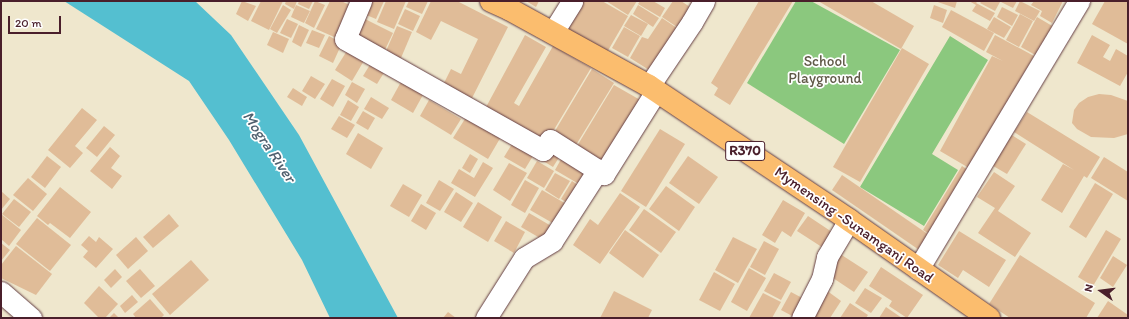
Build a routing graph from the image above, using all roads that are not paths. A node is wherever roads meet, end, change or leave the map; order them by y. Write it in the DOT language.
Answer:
graph roads {
  1 [pos="361,1"];
  2 [pos="704,1"];
  3 [pos="1079,1"];
  4 [pos="570,2"];
  5 [pos="505,4"];
  6 [pos="553,32"];
  7 [pos="652,88"];
  8 [pos="598,170"];
  9 [pos="850,220"];
  10 [pos="918,269"];
  11 [pos="1,292"];
  12 [pos="31,318"];
  13 [pos="486,318"];
  14 [pos="802,318"];
  15 [pos="989,318"];
  1 -- 8 [label="street"];
  2 -- 7 [label="street"];
  3 -- 10 [label="street"];
  4 -- 6 [label="street"];
  5 -- 6 [label="main road, Mymensing -Sunamganj Road / R370"];
  6 -- 7 [label="main road, Mymensing -Sunamganj Road / R370"];
  7 -- 8 [label="street"];
  7 -- 9 [label="main road, Mymensing -Sunamganj Road / R370"];
  8 -- 13 [label="street"];
  9 -- 10 [label="main road, Mymensing -Sunamganj Road / R370"];
  9 -- 14 [label="street"];
  10 -- 15 [label="main road, Mymensing -Sunamganj Road / R370"];
  11 -- 12 [label="street"];
}
